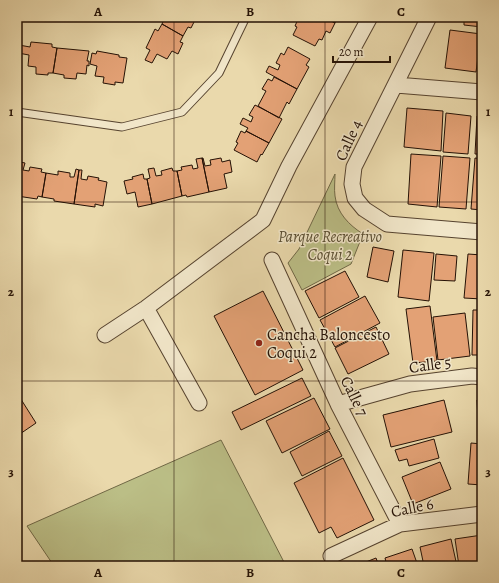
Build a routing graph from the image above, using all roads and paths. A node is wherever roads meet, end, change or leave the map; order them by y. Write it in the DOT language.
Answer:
graph roads {
  1 [pos="246,17"];
  2 [pos="370,17"];
  3 [pos="429,17"];
  4 [pos="396,84"];
  5 [pos="482,92"];
  6 [pos="17,112"];
  7 [pos="482,232"];
  8 [pos="272,260"];
  9 [pos="146,308"];
  10 [pos="105,335"];
  11 [pos="482,377"];
  12 [pos="199,403"];
  13 [pos="338,404"];
  14 [pos="482,514"];
  15 [pos="400,524"];
  16 [pos="331,556"];
  1 -- 6 [label="lane"];
  2 -- 9 [label="street"];
  3 -- 4 [label="street, Calle 4"];
  4 -- 5 [label="street"];
  4 -- 7 [label="street, Calle 4"];
  8 -- 13 [label="street, Calle 7"];
  9 -- 10 [label="street"];
  9 -- 12 [label="street"];
  11 -- 13 [label="street, Calle 5"];
  13 -- 15 [label="street, Calle 7"];
  14 -- 15 [label="street, Calle 6"];
  15 -- 16 [label="street, Calle 6"];
}
